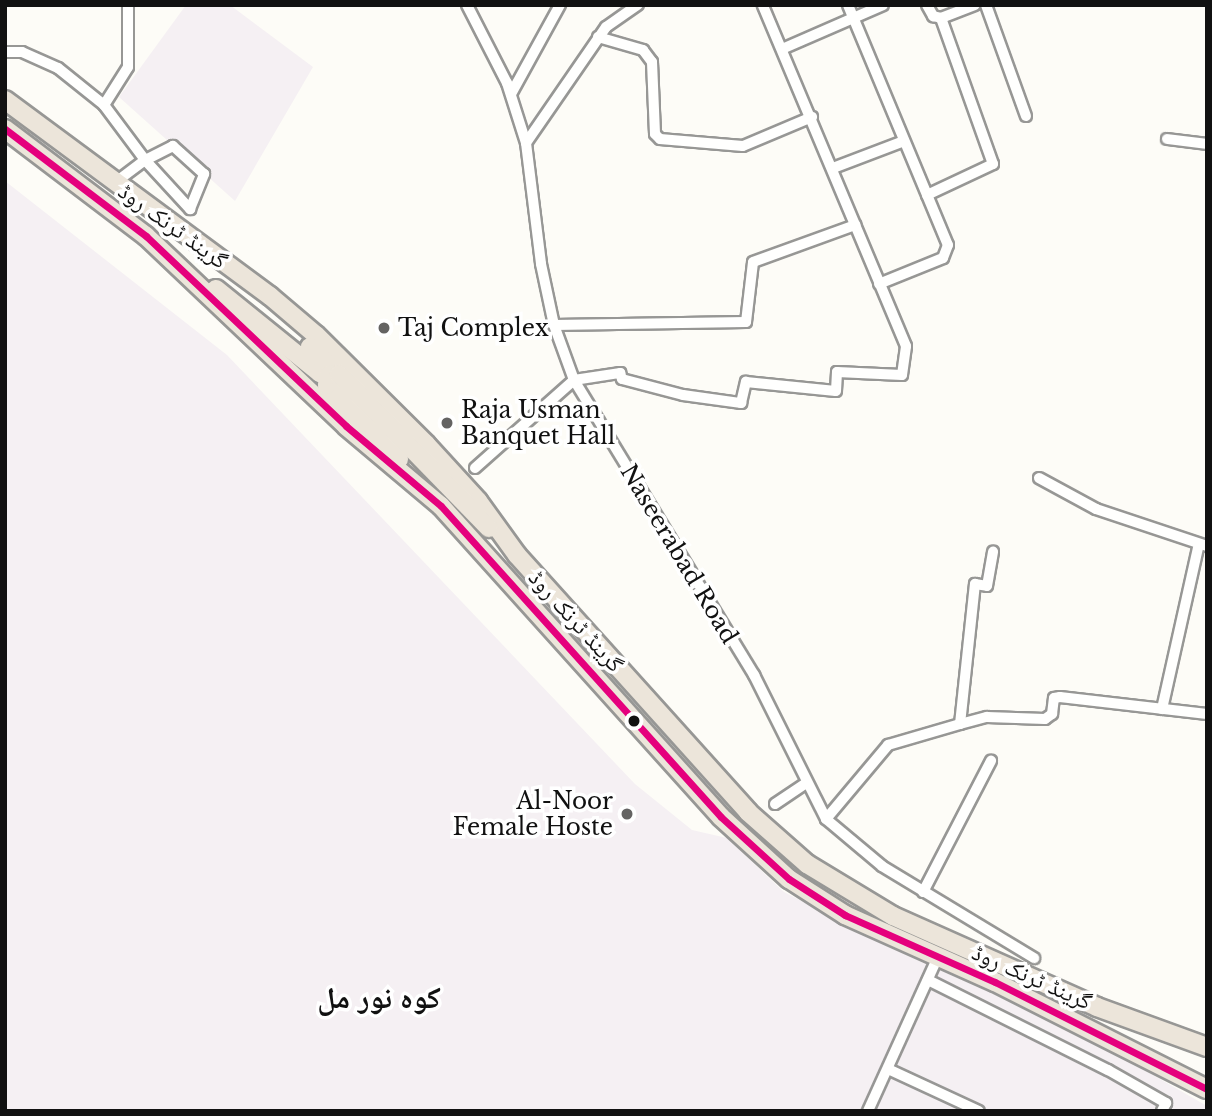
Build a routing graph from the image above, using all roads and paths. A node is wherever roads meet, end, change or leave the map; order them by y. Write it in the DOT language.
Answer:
graph roads {
  1 [pos="128,5"];
  2 [pos="467,5"];
  3 [pos="560,5"];
  4 [pos="638,5"];
  5 [pos="764,5"];
  6 [pos="848,5"];
  7 [pos="883,5"];
  8 [pos="927,5"];
  9 [pos="975,5"];
  10 [pos="986,5"];
  11 [pos="853,18"];
  12 [pos="941,18"];
  13 [pos="598,37"];
  14 [pos="782,49"];
  15 [pos="5,52"];
  16 [pos="511,94"];
  17 [pos="5,100"];
  18 [pos="104,104"];
  19 [pos="1026,116"];
  20 [pos="812,117"];
  21 [pos="5,129"];
  22 [pos="1167,139"];
  23 [pos="904,141"];
  24 [pos="526,143"];
  25 [pos="1207,144"];
  26 [pos="145,160"];
  27 [pos="833,168"];
  28 [pos="115,183"];
  29 [pos="927,195"];
  30 [pos="855,225"];
  31 [pos="182,232"];
  32 [pos="146,236"];
  33 [pos="879,284"];
  34 [pos="554,325"];
  35 [pos="574,380"];
  36 [pos="475,468"];
  37 [pos="1039,478"];
  38 [pos="441,506"];
  39 [pos="504,541"];
  40 [pos="1203,545"];
  41 [pos="993,552"];
  42 [pos="1162,709"];
  43 [pos="1207,714"];
  44 [pos="960,724"];
  45 [pos="992,761"];
  46 [pos="806,783"];
  47 [pos="775,804"];
  48 [pos="826,819"];
  49 [pos="923,892"];
  50 [pos="938,957"];
  51 [pos="1034,958"];
  52 [pos="928,980"];
  53 [pos="1097,1007"];
  54 [pos="1207,1047"];
  55 [pos="1207,1059"];
  56 [pos="1158,1062"];
  57 [pos="888,1069"];
  58 [pos="1207,1077"];
  59 [pos="1207,1089"];
  60 [pos="868,1111"];
  61 [pos="979,1111"];
  62 [pos="1162,1111"];
  1 -- 18 [label="street"];
  2 -- 16 [label="street, Naseerabad Road"];
  3 -- 16 [label="street"];
  4 -- 13 [label="street"];
  5 -- 14 [label="street"];
  6 -- 11 [label="street"];
  7 -- 11 [label="street"];
  8 -- 12 [label="street"];
  9 -- 12 [label="street"];
  10 -- 19 [label="street"];
  11 -- 14 [label="street"];
  11 -- 23 [label="street"];
  12 -- 29 [label="street"];
  13 -- 20 [label="street"];
  13 -- 24 [label="street"];
  14 -- 20 [label="street"];
  15 -- 18 [label="street"];
  16 -- 24 [label="street, Naseerabad Road"];
  17 -- 28 [label="highway, گرینڈ ٹرنک روڈ"];
  18 -- 26 [label="street"];
  20 -- 27 [label="street"];
  21 -- 32 [label="highway, گرینڈ ٹرنک روڈ"];
  22 -- 25 [label="street"];
  23 -- 27 [label="street"];
  23 -- 29 [label="street"];
  24 -- 34 [label="street, Naseerabad Road"];
  26 -- 26 [label="street"];
  26 -- 28 [label="street"];
  27 -- 30 [label="street"];
  28 -- 31 [label="highway, گرینڈ ٹرنک روڈ"];
  29 -- 33 [label="street"];
  30 -- 33 [label="street"];
  30 -- 34 [label="street"];
  31 -- 32 [label="highway"];
  31 -- 39 [label="highway, گرینڈ ٹرنک روڈ"];
  32 -- 38 [label="highway, گرینڈ ٹرنک روڈ"];
  33 -- 35 [label="street"];
  34 -- 35 [label="street, Naseerabad Road"];
  35 -- 36 [label="street"];
  35 -- 46 [label="street, Naseerabad Road"];
  37 -- 40 [label="street"];
  38 -- 39 [label="highway"];
  38 -- 50 [label="highway, گرینڈ ٹرنک روڈ"];
  39 -- 53 [label="highway, گرینڈ ٹرنک روڈ"];
  40 -- 42 [label="street"];
  41 -- 44 [label="street"];
  42 -- 43 [label="street"];
  42 -- 44 [label="street"];
  44 -- 48 [label="street"];
  45 -- 49 [label="street"];
  46 -- 47 [label="street"];
  46 -- 48 [label="street, Naseerabad Road"];
  48 -- 49 [label="street, Naseerabad Road"];
  49 -- 51 [label="street, Naseerabad Road"];
  50 -- 52 [label="street"];
  50 -- 56 [label="highway, گرینڈ ٹرنک روڈ"];
  52 -- 57 [label="street"];
  52 -- 62 [label="street"];
  53 -- 54 [label="highway, گرینڈ ٹرنک روڈ"];
  53 -- 55 [label="highway"];
  56 -- 58 [label="highway"];
  56 -- 59 [label="highway, گرینڈ ٹرنک روڈ"];
  57 -- 60 [label="street"];
  57 -- 61 [label="street"];
}
